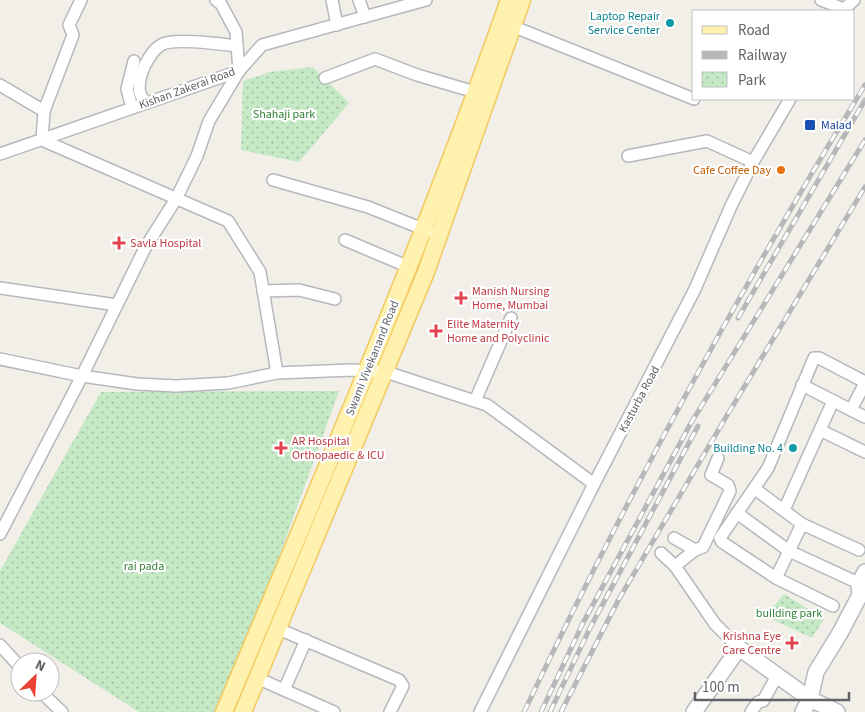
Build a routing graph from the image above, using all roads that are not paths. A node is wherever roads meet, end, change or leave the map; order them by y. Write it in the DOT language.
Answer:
graph roads {
  1 [pos="80,0"];
  2 [pos="216,0"];
  3 [pos="332,0"];
  4 [pos="426,0"];
  5 [pos="508,0"];
  6 [pos="522,0"];
  7 [pos="821,0"];
  8 [pos="854,0"];
  9 [pos="362,9"];
  10 [pos="843,10"];
  11 [pos="336,22"];
  12 [pos="507,24"];
  13 [pos="237,46"];
  14 [pos="134,61"];
  15 [pos="239,71"];
  16 [pos="325,78"];
  17 [pos="0,85"];
  18 [pos="482,94"];
  19 [pos="692,97"];
  20 [pos="789,100"];
  21 [pos="146,103"];
  22 [pos="132,108"];
  23 [pos="44,111"];
  24 [pos="42,140"];
  25 [pos="0,154"];
  26 [pos="628,156"];
  27 [pos="753,162"];
  28 [pos="273,180"];
  29 [pos="176,199"];
  30 [pos="432,232"];
  31 [pos="345,240"];
  32 [pos="409,266"];
  33 [pos="0,288"];
  34 [pos="262,291"];
  35 [pos="335,299"];
  36 [pos="117,305"];
  37 [pos="511,318"];
  38 [pos="0,359"];
  39 [pos="368,371"];
  40 [pos="386,372"];
  41 [pos="277,373"];
  42 [pos="82,376"];
  43 [pos="865,382"];
  44 [pos="802,385"];
  45 [pos="475,401"];
  46 [pos="833,401"];
  47 [pos="851,410"];
  48 [pos="865,417"];
  49 [pos="820,430"];
  50 [pos="865,452"];
  51 [pos="718,458"];
  52 [pos="594,484"];
  53 [pos="755,489"];
  54 [pos="784,510"];
  55 [pos="737,514"];
  56 [pos="802,524"];
  57 [pos="0,534"];
  58 [pos="674,538"];
  59 [pos="695,550"];
  60 [pos="859,550"];
  61 [pos="789,551"];
  62 [pos="661,553"];
  63 [pos="675,566"];
  64 [pos="776,578"];
  65 [pos="863,586"];
  66 [pos="833,606"];
  67 [pos="276,628"];
  68 [pos="306,640"];
  69 [pos="0,645"];
  70 [pos="739,648"];
  71 [pos="10,656"];
  72 [pos="778,674"];
  73 [pos="257,678"];
  74 [pos="284,690"];
  75 [pos="52,702"];
  76 [pos="807,706"];
  77 [pos="62,712"];
  78 [pos="224,712"];
  79 [pos="242,712"];
  80 [pos="334,712"];
  81 [pos="390,712"];
  82 [pos="480,712"];
  83 [pos="694,712"];
  84 [pos="751,712"];
  85 [pos="837,712"];
  1 -- 23 [label="street"];
  2 -- 13 [label="street"];
  3 -- 11 [label="street"];
  4 -- 9 [label="street, Kishan Zakerai Road"];
  5 -- 12 [label="main road, Swami Vivekanand Road"];
  6 -- 12 [label="main road, Swami Vivekanand Road"];
  7 -- 10 [label="street"];
  8 -- 10 [label="street"];
  9 -- 11 [label="street, Kishan Zakerai Road"];
  11 -- 15 [label="street, Kishan Zakerai Road"];
  12 -- 18 [label="main road, Swami Vivekanand Road"];
  12 -- 19 [label="street"];
  13 -- 15 [label="street"];
  13 -- 21 [label="street"];
  14 -- 22 [label="street"];
  15 -- 21 [label="street, Kishan Zakerai Road"];
  15 -- 29 [label="street"];
  16 -- 18 [label="street"];
  17 -- 23 [label="street"];
  18 -- 30 [label="main road, Swami Vivekanand Road"];
  20 -- 27 [label="street, Kasturba Road"];
  21 -- 22 [label="street, Kishan Zakerai Road"];
  22 -- 24 [label="street, Kishan Zakerai Road"];
  23 -- 24 [label="street"];
  24 -- 25 [label="street, Kishan Zakerai Road"];
  24 -- 29 [label="street"];
  26 -- 27 [label="street"];
  27 -- 52 [label="street, Kasturba Road"];
  28 -- 30 [label="street"];
  29 -- 34 [label="street"];
  29 -- 36 [label="street"];
  30 -- 32 [label="main road, Swami Vivekanand Road"];
  30 -- 40 [label="main road, Swami Vivekanand Road"];
  31 -- 32 [label="street"];
  32 -- 39 [label="main road, Swami Vivekanand Road"];
  33 -- 36 [label="street"];
  34 -- 35 [label="street"];
  34 -- 41 [label="street"];
  36 -- 42 [label="street"];
  37 -- 45 [label="street"];
  38 -- 42 [label="street"];
  39 -- 40 [label="street"];
  39 -- 41 [label="street"];
  39 -- 78 [label="main road, Swami Vivekanand Road"];
  40 -- 45 [label="street"];
  40 -- 67 [label="main road, Swami Vivekanand Road"];
  41 -- 42 [label="street"];
  42 -- 57 [label="street"];
  43 -- 44 [label="street"];
  43 -- 47 [label="street"];
  44 -- 46 [label="street"];
  44 -- 53 [label="street"];
  45 -- 52 [label="street"];
  46 -- 47 [label="street"];
  46 -- 49 [label="street"];
  47 -- 48 [label="street"];
  49 -- 50 [label="street"];
  49 -- 54 [label="street"];
  51 -- 59 [label="street"];
  52 -- 82 [label="street, Kasturba Road"];
  53 -- 54 [label="street"];
  53 -- 55 [label="street"];
  54 -- 56 [label="street"];
  55 -- 61 [label="street"];
  55 -- 64 [label="street"];
  56 -- 60 [label="street"];
  56 -- 61 [label="street"];
  58 -- 59 [label="street"];
  59 -- 63 [label="street"];
  61 -- 64 [label="street"];
  61 -- 65 [label="street"];
  62 -- 63 [label="street"];
  63 -- 70 [label="street"];
  64 -- 66 [label="street"];
  65 -- 76 [label="street"];
  67 -- 68 [label="street"];
  67 -- 73 [label="main road, Swami Vivekanand Road"];
  68 -- 74 [label="street"];
  68 -- 81 [label="street"];
  69 -- 71 [label="street"];
  70 -- 72 [label="street"];
  70 -- 83 [label="street"];
  72 -- 76 [label="street"];
  72 -- 84 [label="street"];
  73 -- 74 [label="street"];
  73 -- 79 [label="main road, Swami Vivekanand Road"];
  74 -- 80 [label="street"];
  75 -- 77 [label="street"];
  76 -- 85 [label="street"];
}
